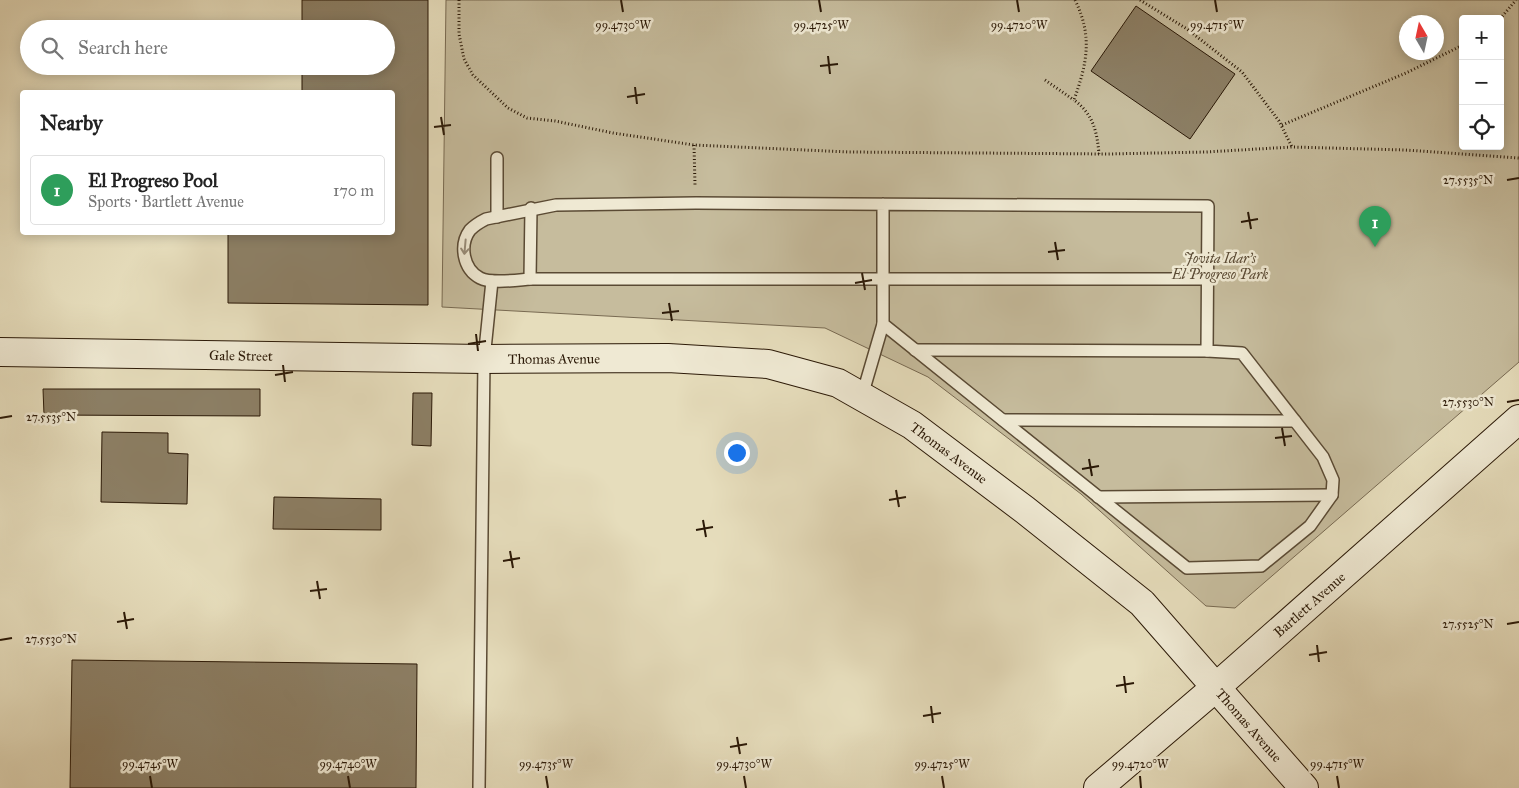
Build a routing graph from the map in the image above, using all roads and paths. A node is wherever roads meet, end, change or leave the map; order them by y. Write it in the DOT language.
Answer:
graph roads {
  1 [pos="459,0"];
  2 [pos="1075,0"];
  3 [pos="1140,0"];
  4 [pos="1516,0"];
  5 [pos="1503,15"];
  6 [pos="1459,47"];
  7 [pos="1045,80"];
  8 [pos="1074,100"];
  9 [pos="1282,125"];
  10 [pos="694,145"];
  11 [pos="1292,147"];
  12 [pos="1099,154"];
  13 [pos="496,158"];
  14 [pos="1519,158"];
  15 [pos="696,203"];
  16 [pos="883,204"];
  17 [pos="532,208"];
  18 [pos="497,217"];
  19 [pos="530,279"];
  20 [pos="883,279"];
  21 [pos="1207,280"];
  22 [pos="492,281"];
  23 [pos="883,324"];
  24 [pos="915,350"];
  25 [pos="1207,350"];
  26 [pos="0,352"];
  27 [pos="484,359"];
  28 [pos="862,396"];
  29 [pos="1519,419"];
  30 [pos="1003,420"];
  31 [pos="1295,421"];
  32 [pos="1332,495"];
  33 [pos="1098,497"];
  34 [pos="1215,688"];
  35 [pos="479,788"];
  36 [pos="1098,788"];
  37 [pos="1304,788"];
  1 -- 10 [label="path"];
  2 -- 8 [label="path"];
  3 -- 9 [label="path"];
  4 -- 5 [label="path"];
  6 -- 9 [label="path"];
  7 -- 8 [label="path"];
  8 -- 12 [label="path"];
  9 -- 11 [label="path"];
  10 -- 12 [label="path"];
  10 -- 15 [label="path"];
  11 -- 12 [label="path"];
  11 -- 14 [label="path"];
  13 -- 18 [label="lane"];
  15 -- 16 [label="lane"];
  15 -- 17 [label="lane"];
  16 -- 20 [label="lane"];
  16 -- 21 [label="lane"];
  17 -- 18 [label="lane"];
  17 -- 19 [label="lane"];
  18 -- 22 [label="lane, one-way"];
  19 -- 20 [label="lane"];
  19 -- 22 [label="lane"];
  20 -- 21 [label="lane"];
  20 -- 23 [label="lane"];
  21 -- 25 [label="lane"];
  22 -- 27 [label="lane"];
  23 -- 24 [label="lane"];
  23 -- 28 [label="lane"];
  24 -- 25 [label="lane"];
  24 -- 30 [label="lane"];
  25 -- 31 [label="lane"];
  26 -- 27 [label="street, Gale Street"];
  27 -- 28 [label="street, Thomas Avenue"];
  27 -- 35 [label="lane"];
  28 -- 34 [label="street, Thomas Avenue"];
  29 -- 34 [label="street, Bartlett Avenue"];
  30 -- 31 [label="lane"];
  30 -- 33 [label="lane"];
  31 -- 32 [label="lane"];
  32 -- 33 [label="lane"];
  32 -- 33 [label="lane"];
  34 -- 36 [label="street, Bartlett Avenue"];
  34 -- 37 [label="street, Thomas Avenue"];
}
